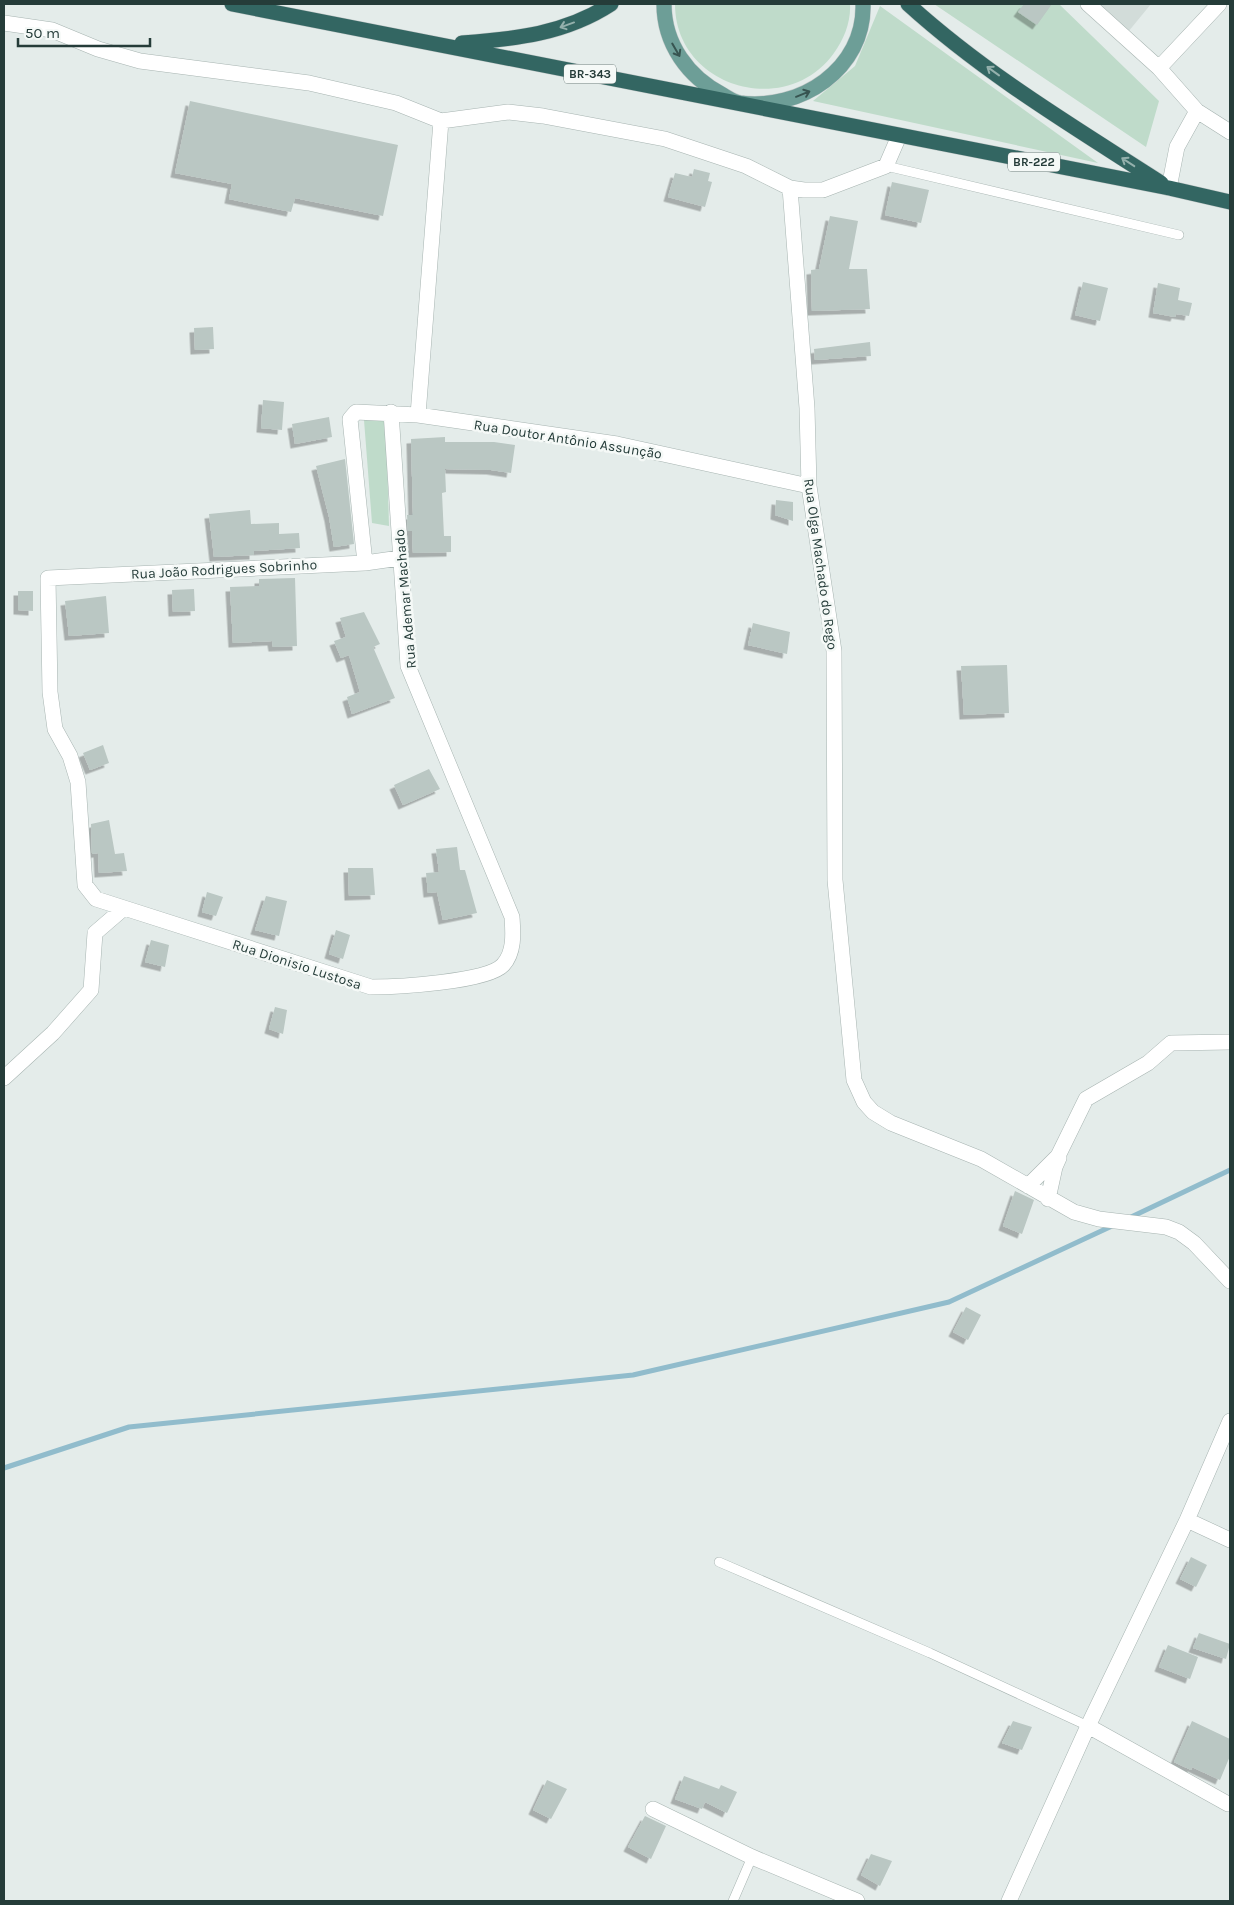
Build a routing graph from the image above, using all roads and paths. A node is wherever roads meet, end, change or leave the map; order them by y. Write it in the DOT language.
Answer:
graph roads {
  1 [pos="232,4"];
  2 [pos="611,4"];
  3 [pos="664,4"];
  4 [pos="863,4"];
  5 [pos="908,4"];
  6 [pos="1088,4"];
  7 [pos="1219,4"];
  8 [pos="4,23"];
  9 [pos="443,44"];
  10 [pos="1159,68"];
  11 [pos="738,103"];
  12 [pos="1196,110"];
  13 [pos="441,121"];
  14 [pos="1230,132"];
  15 [pos="898,136"];
  16 [pos="886,166"];
  17 [pos="790,188"];
  18 [pos="1169,188"];
  19 [pos="1230,202"];
  20 [pos="1179,236"];
  21 [pos="391,412"];
  22 [pos="418,415"];
  23 [pos="809,486"];
  24 [pos="400,558"];
  25 [pos="365,563"];
  26 [pos="84,882"];
  27 [pos="124,908"];
  28 [pos="512,916"];
  29 [pos="1230,1042"];
  30 [pos="1230,1047"];
  31 [pos="4,1078"];
  32 [pos="1028,1186"];
  33 [pos="1048,1200"];
  34 [pos="1230,1281"];
  35 [pos="1230,1421"];
  36 [pos="1187,1520"];
  37 [pos="1230,1540"];
  38 [pos="719,1562"];
  39 [pos="1088,1726"];
  40 [pos="1229,1805"];
  41 [pos="653,1809"];
  42 [pos="752,1857"];
  43 [pos="733,1901"];
  44 [pos="857,1901"];
  45 [pos="1009,1901"];
  1 -- 9 [label="highway, BR-343"];
  2 -- 9 [label="highway, one-way"];
  3 -- 11 [label="main road, BR-222, one-way"];
  11 -- 4 [label="main road, BR-222, one-way"];
  18 -- 5 [label="highway, one-way"];
  6 -- 10 [label="street"];
  7 -- 10 [label="street"];
  8 -- 13 [label="street"];
  9 -- 11 [label="highway, BR-343"];
  10 -- 12 [label="street"];
  11 -- 15 [label="highway, BR-222"];
  12 -- 14 [label="street"];
  12 -- 18 [label="street"];
  13 -- 17 [label="street"];
  13 -- 22 [label="street"];
  15 -- 16 [label="street"];
  15 -- 18 [label="highway, BR-222"];
  16 -- 17 [label="street"];
  16 -- 20 [label="lane"];
  17 -- 23 [label="street, Rua Olga Machado do Rego"];
  18 -- 19 [label="highway, BR-222"];
  21 -- 22 [label="street, Rua Doutor Antônio Assunção"];
  21 -- 24 [label="street, Rua Ademar Machado"];
  21 -- 25 [label="street, Rua Doutor Antônio Assunção"];
  22 -- 23 [label="street, Rua Doutor Antônio Assunção"];
  23 -- 32 [label="street, Rua Olga Machado do Rego"];
  24 -- 25 [label="street, Rua João Rodrigues Sobrinho"];
  24 -- 28 [label="street, Rua Ademar Machado"];
  25 -- 26 [label="street, Rua João Rodrigues Sobrinho"];
  26 -- 27 [label="street, Rua Dionisio Lustosa"];
  27 -- 28 [label="street, Rua Dionisio Lustosa"];
  27 -- 31 [label="street"];
  29 -- 32 [label="street"];
  30 -- 33 [label="street"];
  32 -- 33 [label="street, Rua Olga Machado do Rego"];
  33 -- 34 [label="street, Rua Olga Machado do Rego"];
  35 -- 36 [label="street"];
  36 -- 37 [label="street"];
  36 -- 39 [label="street"];
  38 -- 39 [label="lane"];
  39 -- 40 [label="street"];
  39 -- 45 [label="street"];
  41 -- 42 [label="street"];
  42 -- 43 [label="lane"];
  42 -- 44 [label="street"];
}
